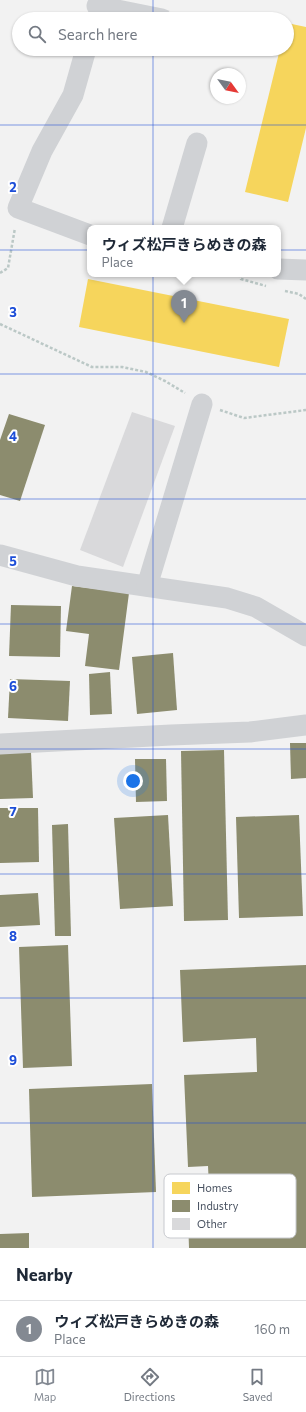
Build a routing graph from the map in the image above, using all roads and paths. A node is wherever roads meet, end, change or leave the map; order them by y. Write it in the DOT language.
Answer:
graph roads {
  1 [pos="96,8"];
  2 [pos="120,12"];
  3 [pos="84,56"];
  4 [pos="197,143"];
  5 [pos="18,208"];
  6 [pos="173,225"];
  7 [pos="87,234"];
  8 [pos="281,269"];
  9 [pos="306,270"];
  10 [pos="0,273"];
  11 [pos="0,324"];
  12 [pos="202,404"];
  13 [pos="306,410"];
  14 [pos="0,555"];
  15 [pos="147,586"];
  16 [pos="306,636"];
  17 [pos="306,725"];
  18 [pos="0,744"];
  1 -- 2 [label="street"];
  3 -- 5 [label="street"];
  4 -- 6 [label="street"];
  5 -- 7 [label="street"];
  5 -- 10 [label="path"];
  8 -- 9 [label="street"];
  11 -- 12 [label="path"];
  12 -- 13 [label="path"];
  12 -- 15 [label="street"];
  14 -- 15 [label="street"];
  15 -- 16 [label="street"];
  17 -- 18 [label="street"];
}
